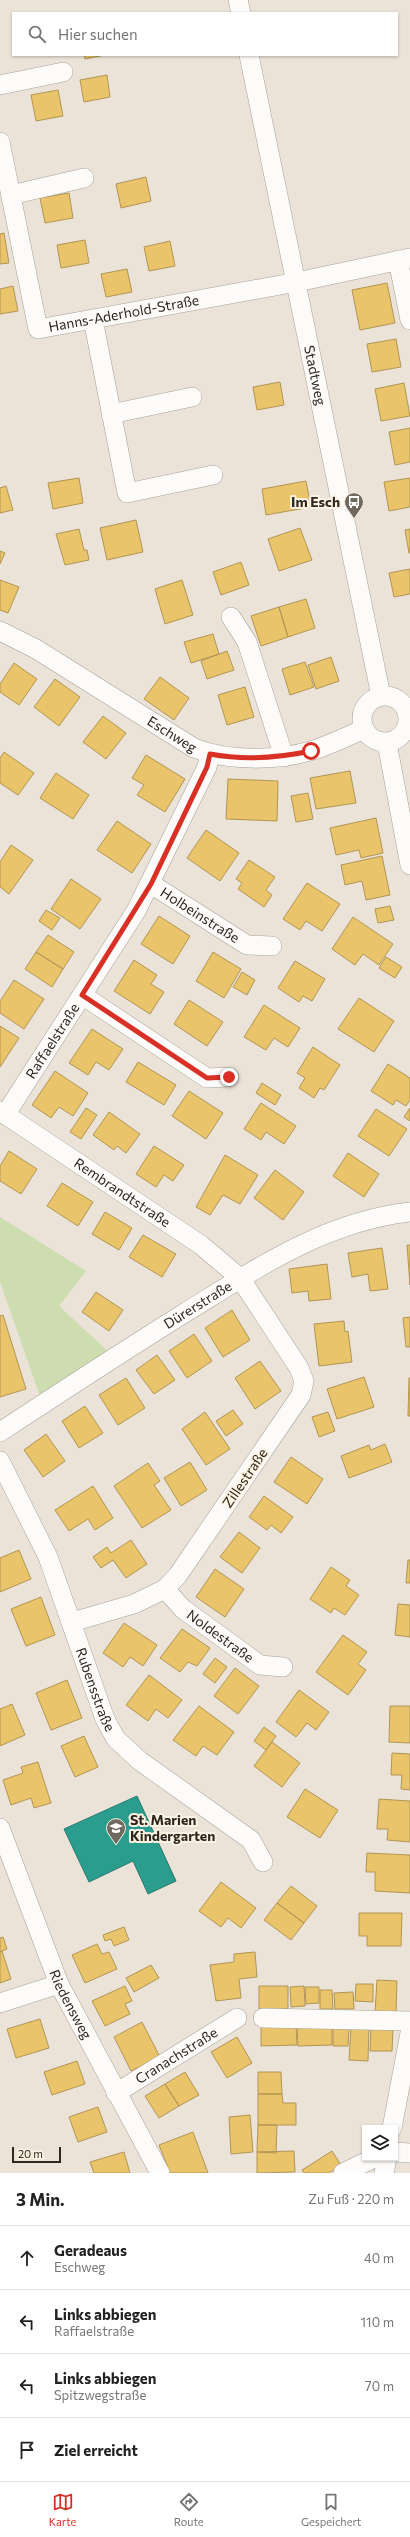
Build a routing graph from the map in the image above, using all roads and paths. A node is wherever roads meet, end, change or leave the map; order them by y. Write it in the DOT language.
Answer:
graph roads {
  1 [pos="238,0"];
  2 [pos="241,12"];
  3 [pos="249,56"];
  4 [pos="63,72"];
  5 [pos="0,85"];
  6 [pos="0,142"];
  7 [pos="84,178"];
  8 [pos="11,195"];
  9 [pos="404,259"];
  10 [pos="297,282"];
  11 [pos="93,319"];
  12 [pos="410,320"];
  13 [pos="192,397"];
  14 [pos="111,414"];
  15 [pos="213,476"];
  16 [pos="231,617"];
  17 [pos="0,631"];
  18 [pos="381,696"];
  19 [pos="409,717"];
  20 [pos="364,729"];
  21 [pos="387,743"];
  22 [pos="210,754"];
  23 [pos="284,757"];
  24 [pos="410,865"];
  25 [pos="151,884"];
  26 [pos="272,946"];
  27 [pos="82,995"];
  28 [pos="229,1077"];
  29 [pos="2,1113"];
  30 [pos="410,1212"];
  31 [pos="240,1278"];
  32 [pos="0,1432"];
  33 [pos="0,1461"];
  34 [pos="165,1589"];
  35 [pos="72,1622"];
  36 [pos="283,1667"];
  37 [pos="0,1828"];
  38 [pos="263,1862"];
  39 [pos="59,1984"];
  40 [pos="0,2003"];
  41 [pos="237,2018"];
  42 [pos="262,2018"];
  43 [pos="410,2021"];
  44 [pos="410,2033"];
  45 [pos="116,2093"];
  46 [pos="393,2125"];
  47 [pos="398,2152"];
  48 [pos="410,2153"];
  49 [pos="368,2161"];
  50 [pos="386,2161"];
  51 [pos="160,2173"];
  52 [pos="343,2173"];
  53 [pos="384,2173"];
  1 -- 2 [label="street"];
  3 -- 10 [label="street, Stadtweg"];
  4 -- 5 [label="street"];
  6 -- 8 [label="street, Hanns-Aderhold-Straße"];
  7 -- 8 [label="street"];
  8 -- 11 [label="street, Hanns-Aderhold-Straße"];
  9 -- 10 [label="street, Hanns-Aderhold-Straße"];
  9 -- 12 [label="street"];
  10 -- 11 [label="street, Hanns-Aderhold-Straße"];
  10 -- 18 [label="street, Stadtweg"];
  11 -- 14 [label="street"];
  13 -- 14 [label="street"];
  14 -- 15 [label="street"];
  16 -- 23 [label="street"];
  17 -- 22 [label="street, Eschweg"];
  18 -- 19 [label="street"];
  18 -- 20 [label="street"];
  19 -- 21 [label="street"];
  20 -- 21 [label="street"];
  20 -- 23 [label="street, Eschweg"];
  21 -- 24 [label="street"];
  22 -- 23 [label="street, Eschweg"];
  22 -- 25 [label="street, Raffaelstraße"];
  25 -- 26 [label="street, Holbeinstraße"];
  25 -- 27 [label="street, Raffaelstraße"];
  27 -- 28 [label="street"];
  27 -- 29 [label="street, Raffaelstraße"];
  29 -- 31 [label="street, Rembrandtstraße"];
  30 -- 31 [label="street, Dürerstraße"];
  31 -- 32 [label="street, Dürerstraße"];
  31 -- 34 [label="street, Zillestraße"];
  33 -- 35 [label="street, Rubensstraße"];
  34 -- 35 [label="street, Zillestraße"];
  34 -- 36 [label="street, Noldestraße"];
  35 -- 38 [label="street, Rubensstraße"];
  37 -- 39 [label="street, Riedensweg"];
  39 -- 40 [label="street"];
  39 -- 45 [label="street, Riedensweg"];
  41 -- 45 [label="street, Cranachstraße"];
  42 -- 43 [label="street"];
  44 -- 46 [label="street"];
  45 -- 51 [label="street, Riedensweg"];
  47 -- 48 [label="street"];
  49 -- 52 [label="street"];
  50 -- 53 [label="street"];
}
